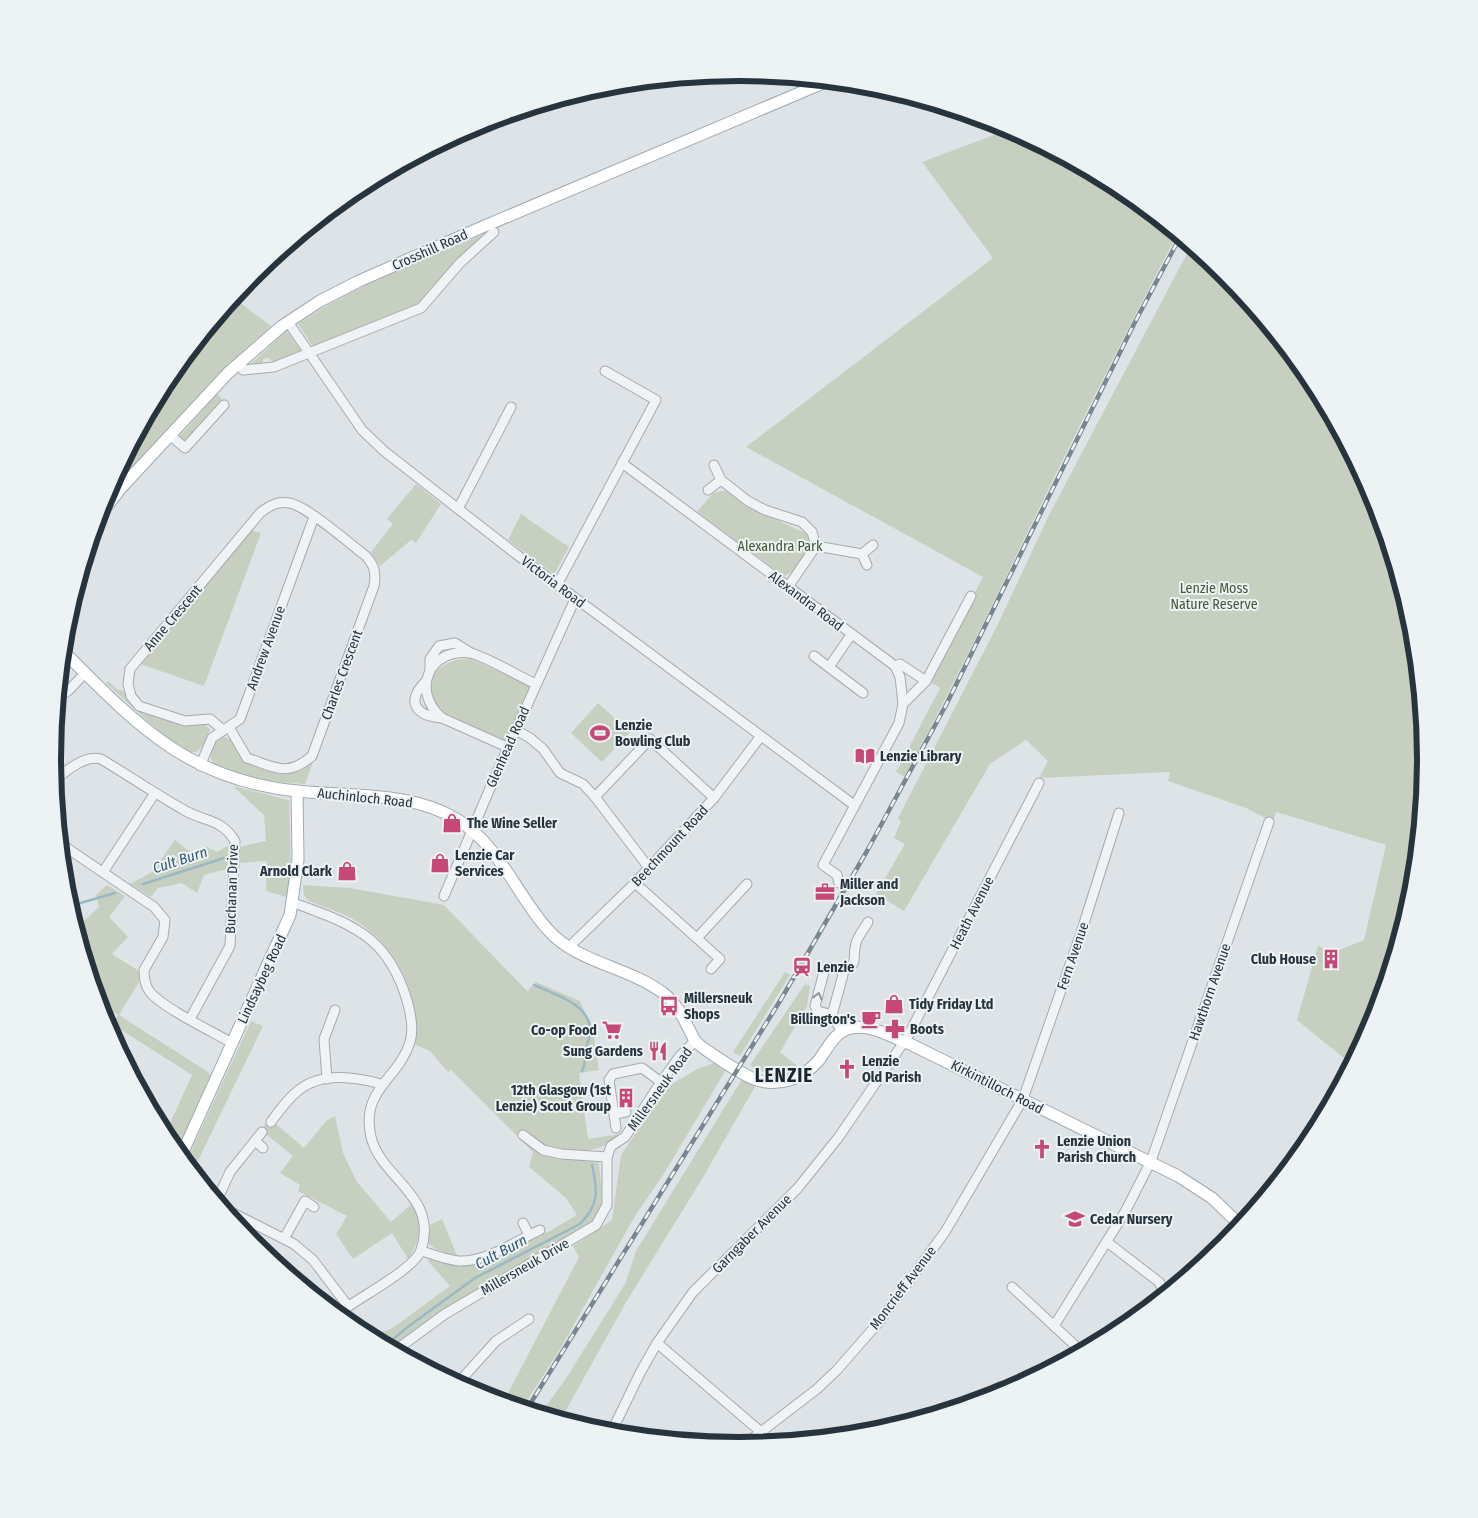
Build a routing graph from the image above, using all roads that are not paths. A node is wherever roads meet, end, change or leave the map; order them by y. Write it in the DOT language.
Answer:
graph roads {
  1 [pos="816,86"];
  2 [pos="494,232"];
  3 [pos="288,322"];
  4 [pos="310,354"];
  5 [pos="243,370"];
  6 [pos="604,371"];
  7 [pos="224,405"];
  8 [pos="511,407"];
  9 [pos="170,435"];
  10 [pos="622,463"];
  11 [pos="714,466"];
  12 [pos="721,480"];
  13 [pos="708,490"];
  14 [pos="114,498"];
  15 [pos="458,509"];
  16 [pos="314,517"];
  17 [pos="873,545"];
  18 [pos="816,546"];
  19 [pos="862,554"];
  20 [pos="868,565"];
  21 [pos="557,584"];
  22 [pos="788,587"];
  23 [pos="971,596"];
  24 [pos="575,599"];
  25 [pos="851,635"];
  26 [pos="471,653"];
  27 [pos="814,656"];
  28 [pos="69,657"];
  29 [pos="895,666"];
  30 [pos="829,667"];
  31 [pos="430,670"];
  32 [pos="85,673"];
  33 [pos="926,681"];
  34 [pos="425,682"];
  35 [pos="536,684"];
  36 [pos="65,693"];
  37 [pos="863,693"];
  38 [pos="903,704"];
  39 [pos="442,718"];
  40 [pos="226,729"];
  41 [pos="516,730"];
  42 [pos="762,736"];
  43 [pos="507,747"];
  44 [pos="200,766"];
  45 [pos="62,776"];
  46 [pos="1039,783"];
  47 [pos="297,791"];
  48 [pos="156,793"];
  49 [pos="595,797"];
  50 [pos="714,798"];
  51 [pos="854,805"];
  52 [pos="1119,813"];
  53 [pos="1269,822"];
  54 [pos="472,830"];
  55 [pos="67,848"];
  56 [pos="649,868"];
  57 [pos="103,872"];
  58 [pos="635,883"];
  59 [pos="838,883"];
  60 [pos="747,884"];
  61 [pos="444,896"];
  62 [pos="293,903"];
  63 [pos="868,922"];
  64 [pos="697,938"];
  65 [pos="569,947"];
  66 [pos="711,968"];
  67 [pos="842,972"];
  68 [pos="334,1010"];
  69 [pos="832,1015"];
  70 [pos="190,1020"];
  71 [pos="842,1032"];
  72 [pos="694,1042"];
  73 [pos="904,1042"];
  74 [pos="232,1043"];
  75 [pos="327,1079"];
  76 [pos="662,1082"];
  77 [pos="381,1084"];
  78 [pos="1023,1099"];
  79 [pos="626,1112"];
  80 [pos="614,1114"];
  81 [pos="271,1122"];
  82 [pos="616,1128"];
  83 [pos="262,1132"];
  84 [pos="522,1135"];
  85 [pos="255,1141"];
  86 [pos="264,1148"];
  87 [pos="184,1149"];
  88 [pos="606,1157"];
  89 [pos="1151,1161"];
  90 [pos="220,1195"];
  91 [pos="314,1207"];
  92 [pos="238,1215"];
  93 [pos="1235,1220"];
  94 [pos="523,1224"];
  95 [pos="540,1230"];
  96 [pos="530,1235"];
  97 [pos="285,1237"];
  98 [pos="1107,1242"];
  99 [pos="421,1251"];
  100 [pos="1012,1287"];
  101 [pos="1162,1288"];
  102 [pos="348,1306"];
  103 [pos="343,1310"];
  104 [pos="529,1319"];
  105 [pos="1054,1326"];
  106 [pos="657,1342"];
  107 [pos="401,1346"];
  108 [pos="1076,1347"];
  109 [pos="463,1378"];
  110 [pos="615,1425"];
  111 [pos="761,1432"];
  112 [pos="755,1436"];
  1 -- 3 [label="main road, Crosshill Road"];
  2 -- 4 [label="street, Crosshill Road"];
  3 -- 4 [label="street, Victoria Road"];
  3 -- 9 [label="main road, Crosshill Road"];
  4 -- 5 [label="street, Crosshill Road"];
  4 -- 15 [label="street, Victoria Road"];
  6 -- 10 [label="street"];
  7 -- 9 [label="street"];
  8 -- 15 [label="street"];
  9 -- 14 [label="main road, Crosshill Road"];
  10 -- 21 [label="street"];
  10 -- 22 [label="street, Alexandra Road"];
  11 -- 12 [label="street"];
  12 -- 13 [label="street"];
  12 -- 18 [label="street"];
  15 -- 21 [label="street, Victoria Road"];
  16 -- 40 [label="street, Andrew Avenue"];
  16 -- 40 [label="street, Charles Crescent"];
  16 -- 40 [label="street, Anne Crescent"];
  17 -- 19 [label="street"];
  18 -- 19 [label="street"];
  18 -- 22 [label="street"];
  19 -- 20 [label="street"];
  21 -- 24 [label="street, Victoria Road"];
  22 -- 25 [label="street, Alexandra Road"];
  23 -- 33 [label="street"];
  24 -- 35 [label="street, Glenhead Road"];
  24 -- 42 [label="street, Victoria Road"];
  25 -- 29 [label="street, Alexandra Road"];
  25 -- 30 [label="street"];
  26 -- 31 [label="street"];
  26 -- 31 [label="street"];
  26 -- 35 [label="street"];
  27 -- 30 [label="street"];
  28 -- 32 [label="main road, Auchinloch Road"];
  29 -- 33 [label="street, Alexandra Road"];
  29 -- 38 [label="street"];
  30 -- 37 [label="street"];
  31 -- 34 [label="street"];
  32 -- 36 [label="street"];
  32 -- 44 [label="main road, Auchinloch Road"];
  33 -- 38 [label="street"];
  34 -- 39 [label="street"];
  34 -- 39 [label="street"];
  35 -- 41 [label="street, Glenhead Road"];
  38 -- 51 [label="street"];
  39 -- 43 [label="street"];
  40 -- 44 [label="street, Andrew Avenue"];
  41 -- 43 [label="street, Glenhead Road"];
  41 -- 49 [label="street"];
  42 -- 50 [label="street, Beechmount Road"];
  42 -- 51 [label="street, Victoria Road"];
  43 -- 54 [label="street, Glenhead Road"];
  44 -- 47 [label="main road, Auchinloch Road"];
  45 -- 48 [label="street, Buchanan Drive"];
  46 -- 73 [label="street, Heath Avenue"];
  47 -- 54 [label="main road, Auchinloch Road"];
  47 -- 62 [label="main road, Lindsaybeg Road"];
  48 -- 57 [label="street"];
  48 -- 70 [label="street, Buchanan Drive"];
  49 -- 50 [label="street"];
  49 -- 56 [label="street"];
  50 -- 56 [label="street, Beechmount Road"];
  51 -- 59 [label="street"];
  52 -- 78 [label="street, Fern Avenue"];
  53 -- 89 [label="street, Hawthorn Avenue"];
  54 -- 61 [label="street, Glenhead Road"];
  54 -- 65 [label="main road, Auchinloch Road"];
  55 -- 57 [label="street"];
  56 -- 58 [label="street, Beechmount Road"];
  57 -- 70 [label="street"];
  58 -- 64 [label="street"];
  58 -- 65 [label="street, Beechmount Road"];
  60 -- 64 [label="street"];
  62 -- 74 [label="main road, Lindsaybeg Road"];
  62 -- 77 [label="street"];
  63 -- 67 [label="street"];
  64 -- 66 [label="street"];
  65 -- 72 [label="main road, Auchinloch Road"];
  67 -- 69 [label="street"];
  69 -- 67 [label="street, one-way"];
  68 -- 75 [label="street"];
  69 -- 71 [label="street"];
  70 -- 74 [label="street"];
  71 -- 72 [label="main road"];
  71 -- 73 [label="main road, Kirkintilloch Road"];
  72 -- 76 [label="street, Millersneuk Road"];
  73 -- 78 [label="main road, Kirkintilloch Road"];
  73 -- 106 [label="street, Garngaber Avenue"];
  74 -- 87 [label="main road, Lindsaybeg Road"];
  75 -- 77 [label="street"];
  75 -- 81 [label="street"];
  76 -- 80 [label="street"];
  76 -- 88 [label="street, Millersneuk Road"];
  77 -- 99 [label="street"];
  78 -- 89 [label="main road, Kirkintilloch Road"];
  78 -- 111 [label="street, Moncrieff Avenue"];
  79 -- 80 [label="street"];
  80 -- 82 [label="street"];
  83 -- 85 [label="street"];
  84 -- 88 [label="street"];
  85 -- 86 [label="street"];
  85 -- 90 [label="street"];
  88 -- 107 [label="street, Millersneuk Drive"];
  89 -- 93 [label="main road, Kirkintilloch Road"];
  89 -- 98 [label="street, Hawthorn Avenue"];
  91 -- 97 [label="street"];
  92 -- 97 [label="street"];
  94 -- 96 [label="street"];
  95 -- 96 [label="street"];
  96 -- 99 [label="street"];
  97 -- 102 [label="street"];
  98 -- 101 [label="street"];
  98 -- 105 [label="street, Hawthorn Avenue"];
  99 -- 102 [label="street"];
  100 -- 105 [label="street"];
  102 -- 103 [label="street"];
  104 -- 109 [label="street"];
  105 -- 108 [label="street"];
  106 -- 110 [label="street, Garngaber Avenue"];
  106 -- 111 [label="street"];
  111 -- 112 [label="street, Moncrieff Avenue"];
}
